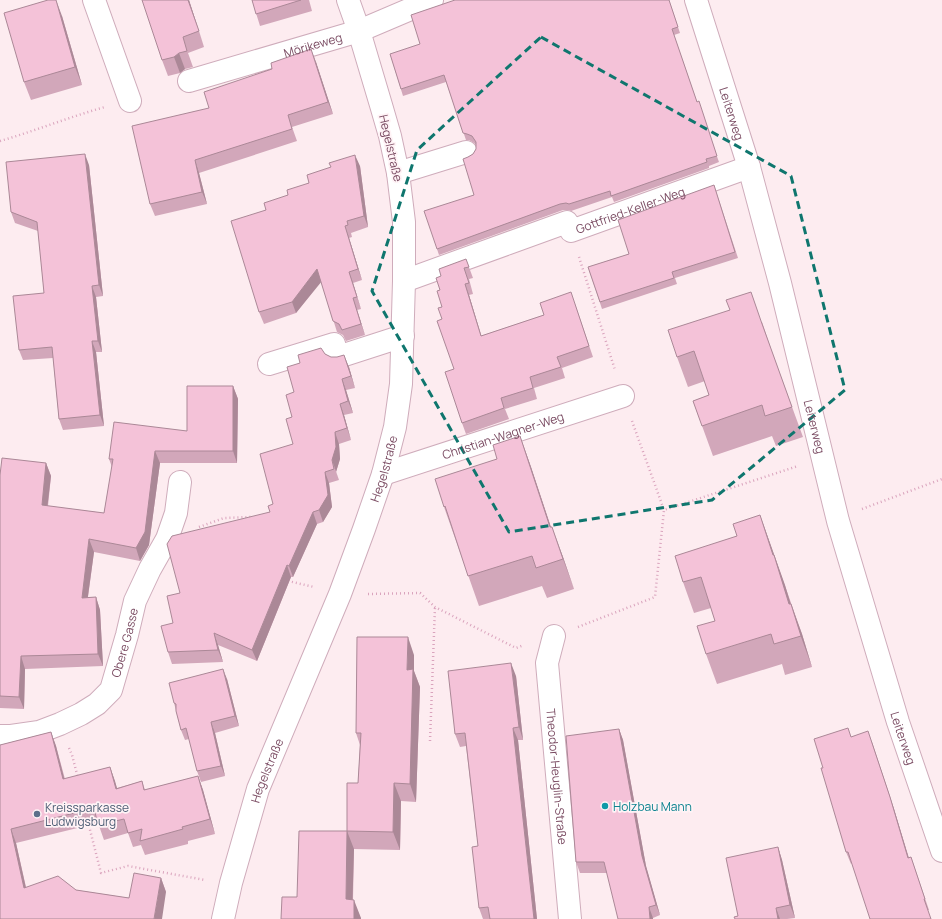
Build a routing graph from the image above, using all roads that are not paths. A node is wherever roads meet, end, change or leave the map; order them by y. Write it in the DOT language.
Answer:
graph roads {
  1 [pos="94,0"];
  2 [pos="348,0"];
  3 [pos="432,0"];
  4 [pos="696,0"];
  5 [pos="359,31"];
  6 [pos="189,81"];
  7 [pos="130,101"];
  8 [pos="466,152"];
  9 [pos="748,167"];
  10 [pos="398,173"];
  11 [pos="404,281"];
  12 [pos="403,336"];
  13 [pos="269,364"];
  14 [pos="623,396"];
  15 [pos="383,474"];
  16 [pos="180,482"];
  17 [pos="554,636"];
  18 [pos="0,736"];
  19 [pos="942,851"];
  20 [pos="223,919"];
  21 [pos="570,919"];
  1 -- 7 [label="street"];
  2 -- 5 [label="street, Hegelstraße"];
  3 -- 5 [label="street, Mörikeweg"];
  4 -- 9 [label="street, Leiterweg"];
  5 -- 6 [label="street, Mörikeweg"];
  5 -- 10 [label="street, Hegelstraße"];
  8 -- 10 [label="street"];
  9 -- 11 [label="street, Gottfried-Keller-Weg"];
  9 -- 19 [label="street, Leiterweg"];
  10 -- 11 [label="street, Hegelstraße"];
  11 -- 12 [label="street, Hegelstraße"];
  12 -- 13 [label="street"];
  12 -- 15 [label="street, Hegelstraße"];
  14 -- 15 [label="street, Christian-Wagner-Weg"];
  15 -- 20 [label="street, Hegelstraße"];
  16 -- 18 [label="street, Obere Gasse"];
  17 -- 21 [label="street, Theodor-Heuglin-Straße"];
}
